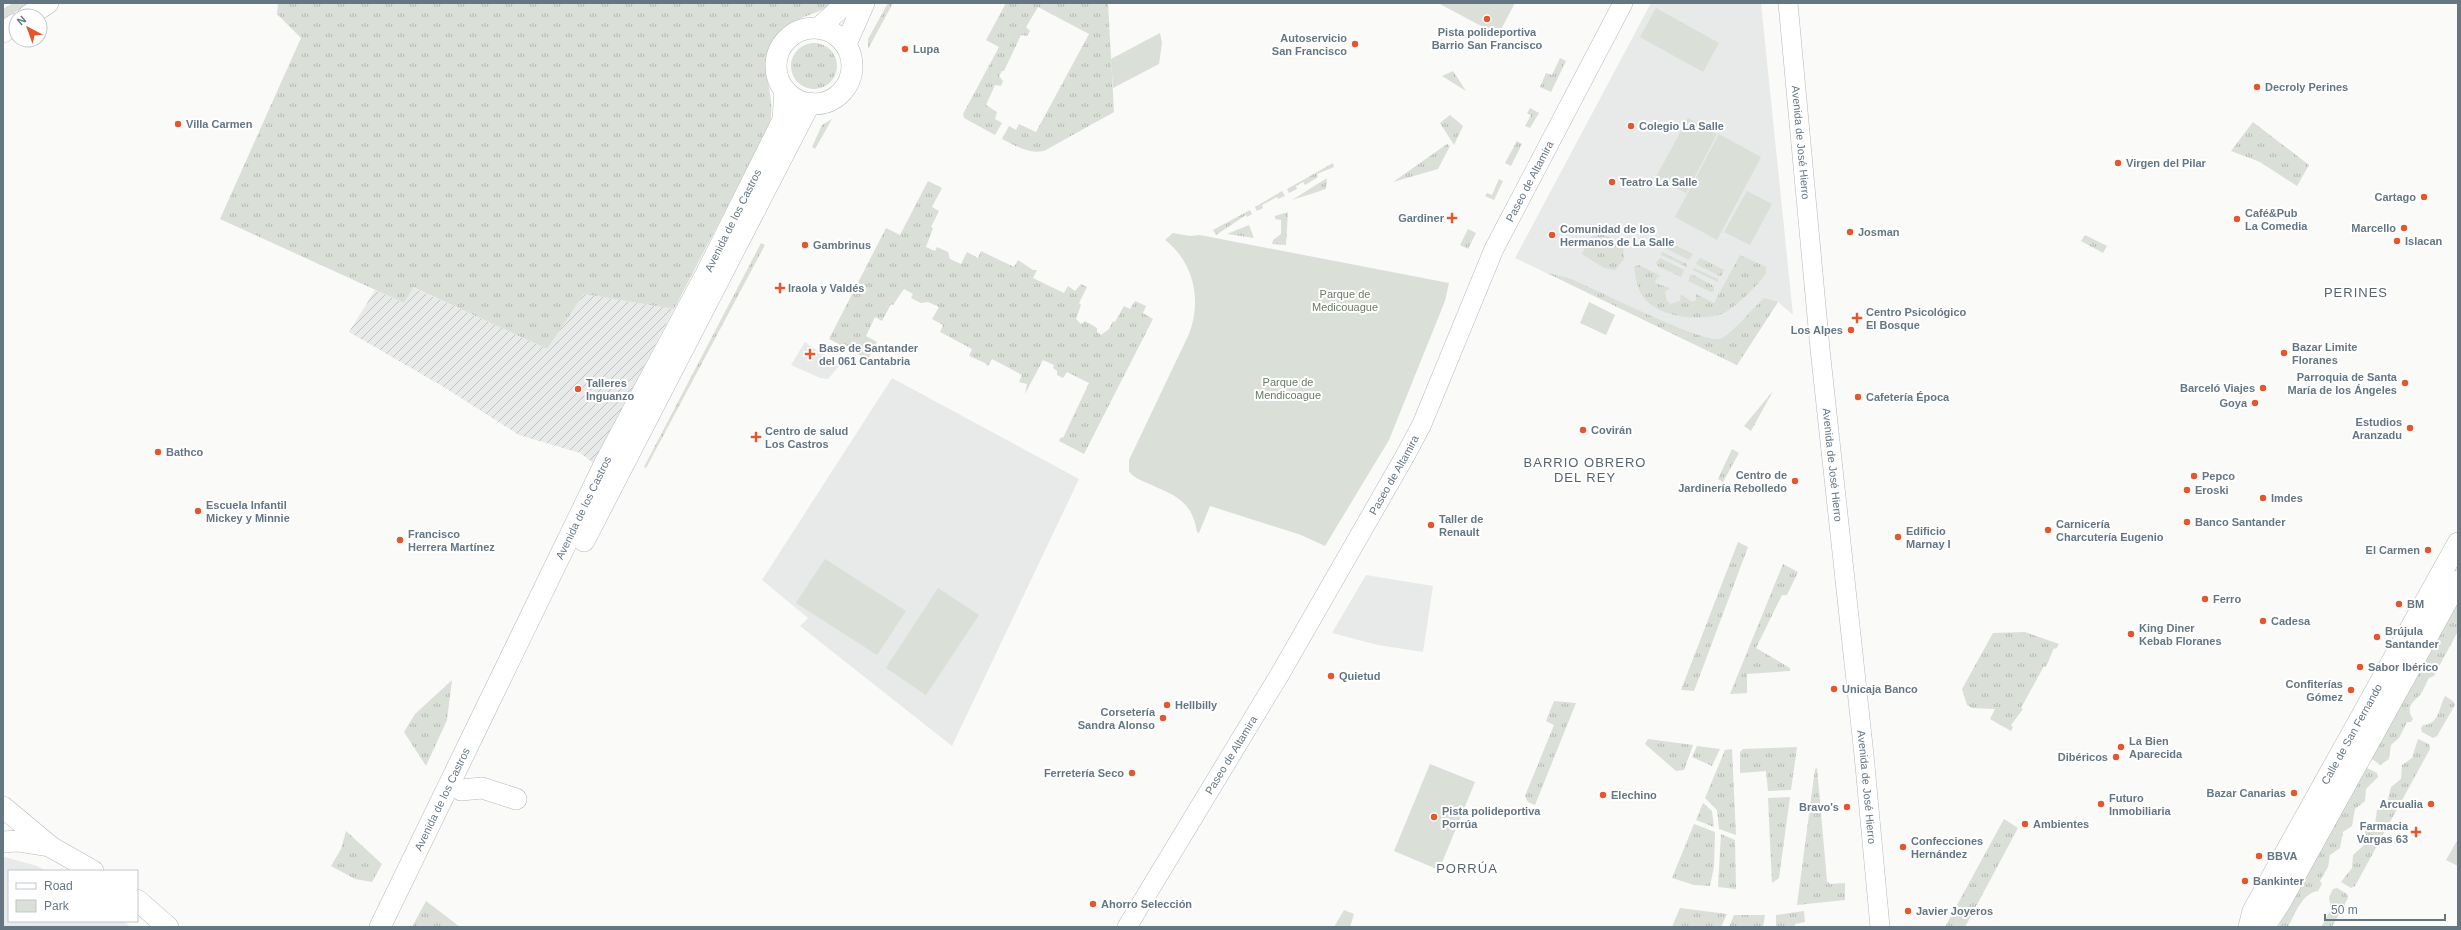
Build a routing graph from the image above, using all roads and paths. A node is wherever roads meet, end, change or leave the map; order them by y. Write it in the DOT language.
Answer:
graph roads {
  1 [pos="846,3"];
  2 [pos="864,3"];
  3 [pos="1623,3"];
  4 [pos="1788,3"];
  5 [pos="819,28"];
  6 [pos="846,44"];
  7 [pos="785,90"];
  8 [pos="810,104"];
  9 [pos="2458,543"];
  10 [pos="2458,581"];
  11 [pos="461,790"];
  12 [pos="516,799"];
  13 [pos="3,807"];
  14 [pos="3,842"];
  15 [pos="52,847"];
  16 [pos="91,870"];
  17 [pos="138,901"];
  18 [pos="2280,903"];
  19 [pos="2256,922"];
  20 [pos="168,927"];
  21 [pos="380,927"];
  22 [pos="394,927"];
  23 [pos="1127,927"];
  24 [pos="1880,927"];
  25 [pos="2239,927"];
  26 [pos="2273,927"];
  1 -- 5 [label="main road"];
  2 -- 6 [label="main road"];
  3 -- 23 [label="main road, Paseo de Altamira"];
  4 -- 24 [label="main road, Avenida de José Hierro"];
  5 -- 6 [label="main road"];
  5 -- 7 [label="main road"];
  6 -- 8 [label="main road"];
  7 -- 8 [label="main road"];
  7 -- 21 [label="main road, Avenida de los Castros"];
  8 -- 11 [label="main road, Avenida de los Castros"];
  9 -- 19 [label="main road, Calle de San Fernando"];
  10 -- 18 [label="main road, Calle de San Fernando"];
  11 -- 12 [label="main road"];
  11 -- 22 [label="main road, Avenida de los Castros"];
  13 -- 15 [label="main road"];
  14 -- 15 [label="main road"];
  15 -- 16 [label="main road"];
  17 -- 20 [label="main road"];
  18 -- 19 [label="main road, Calle de San Fernando"];
  18 -- 26 [label="main road"];
  19 -- 25 [label="main road"];
}
